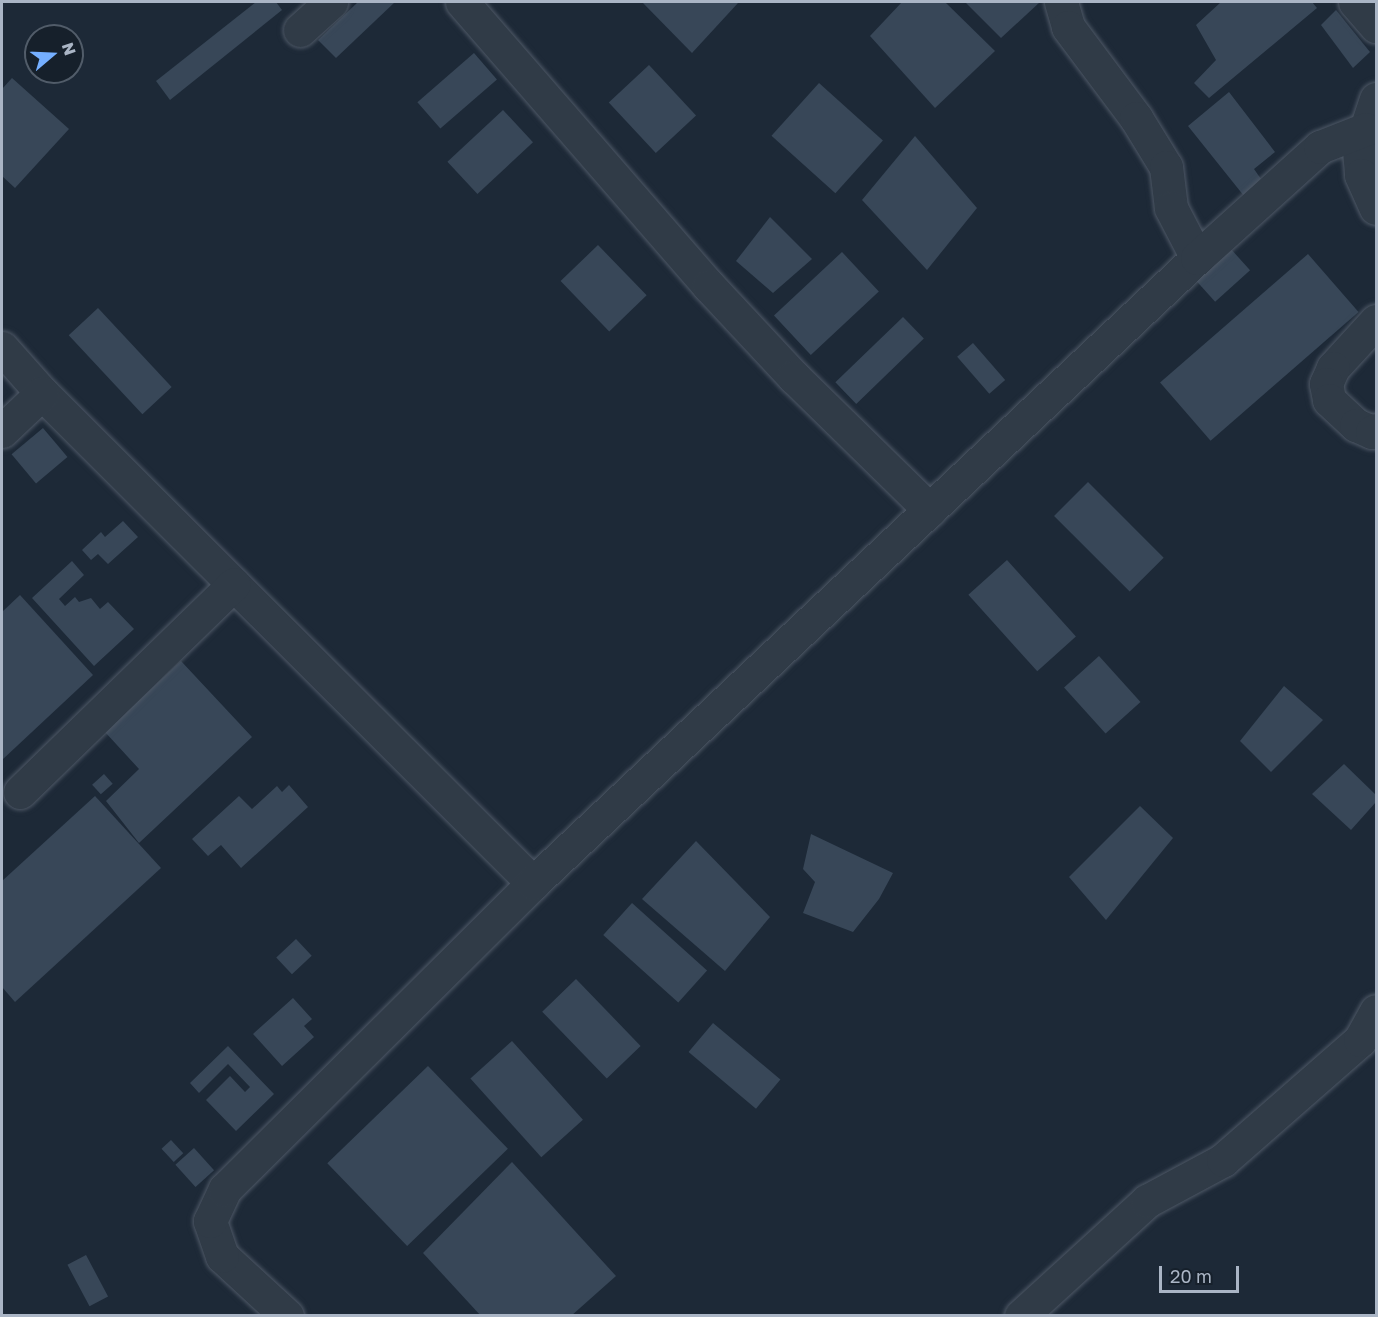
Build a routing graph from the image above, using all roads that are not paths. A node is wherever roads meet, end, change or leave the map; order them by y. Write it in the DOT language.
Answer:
graph roads {
  1 [pos="331,2"];
  2 [pos="462,2"];
  3 [pos="1061,2"];
  4 [pos="1355,2"];
  5 [pos="1377,26"];
  6 [pos="300,30"];
  7 [pos="1377,99"];
  8 [pos="1366,129"];
  9 [pos="1377,208"];
  10 [pos="1197,258"];
  11 [pos="1377,321"];
  12 [pos="2,348"];
  13 [pos="42,393"];
  14 [pos="1377,430"];
  15 [pos="2,431"];
  16 [pos="930,510"];
  17 [pos="234,584"];
  18 [pos="20,792"];
  19 [pos="533,883"];
  20 [pos="1377,1011"];
  21 [pos="287,1316"];
  22 [pos="1021,1316"];
  1 -- 6 [label="street"];
  2 -- 16 [label="street"];
  3 -- 10 [label="street"];
  4 -- 5 [label="street"];
  7 -- 8 [label="street"];
  8 -- 9 [label="street"];
  8 -- 10 [label="street"];
  10 -- 16 [label="street"];
  11 -- 14 [label="street"];
  12 -- 13 [label="street"];
  13 -- 15 [label="street"];
  13 -- 17 [label="street"];
  16 -- 19 [label="street"];
  17 -- 18 [label="street"];
  17 -- 19 [label="street"];
  19 -- 21 [label="street"];
  20 -- 22 [label="street"];
}
